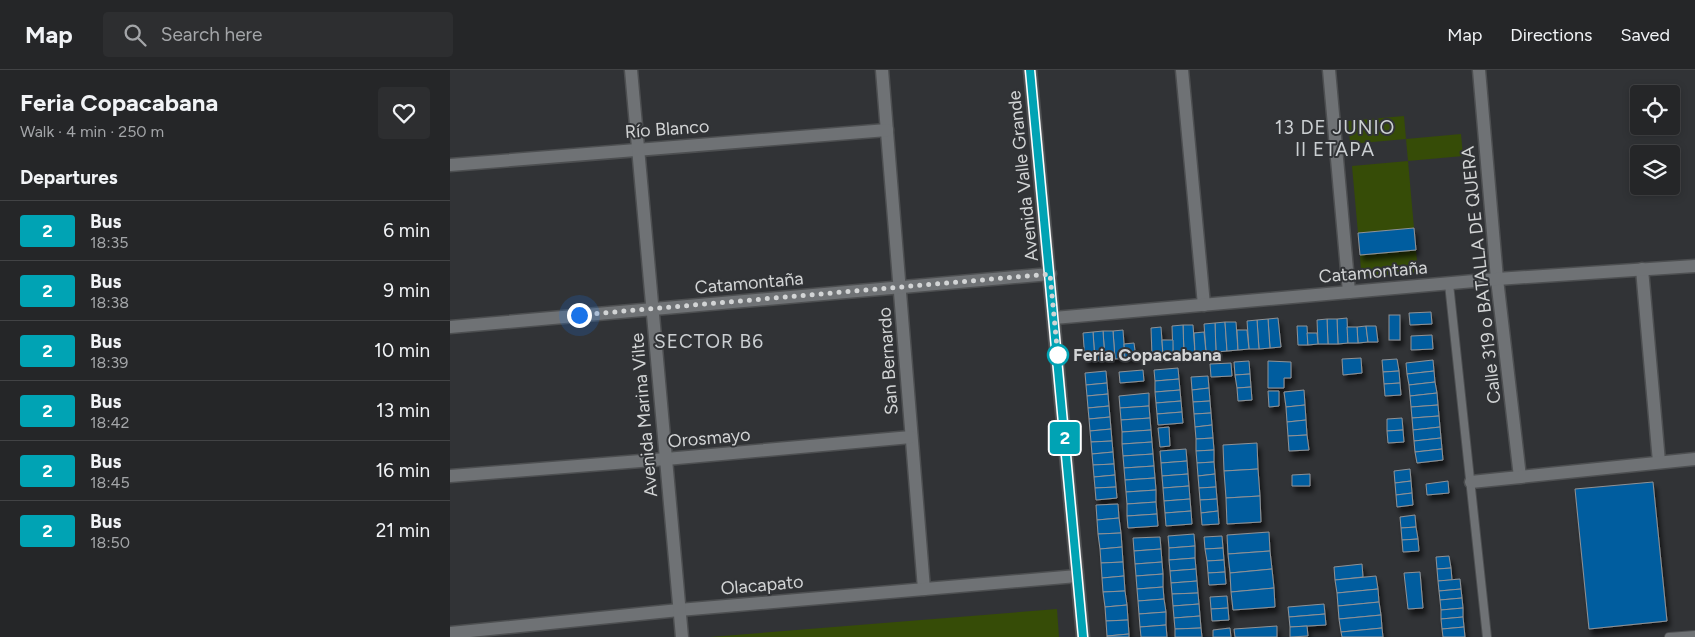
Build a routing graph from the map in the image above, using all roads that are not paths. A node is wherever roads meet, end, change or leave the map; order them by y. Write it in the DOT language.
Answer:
graph roads {
  1 [pos="631,70"];
  2 [pos="882,70"];
  3 [pos="1030,70"];
  4 [pos="1182,70"];
  5 [pos="1329,70"];
  6 [pos="1479,70"];
  7 [pos="887,130"];
  8 [pos="638,149"];
  9 [pos="450,165"];
  10 [pos="1695,266"];
  11 [pos="1642,269"];
  12 [pos="1050,274"];
  13 [pos="1496,279"];
  14 [pos="1449,284"];
  15 [pos="900,288"];
  16 [pos="1350,292"];
  17 [pos="1204,305"];
  18 [pos="653,308"];
  19 [pos="1054,318"];
  20 [pos="450,327"];
  21 [pos="911,437"];
  22 [pos="1695,459"];
  23 [pos="666,460"];
  24 [pos="1659,462"];
  25 [pos="450,476"];
  26 [pos="1520,477"];
  27 [pos="1472,482"];
  28 [pos="1077,576"];
  29 [pos="924,589"];
  30 [pos="679,610"];
  31 [pos="450,633"];
  32 [pos="1695,635"];
  33 [pos="682,637"];
  34 [pos="1083,637"];
  35 [pos="1487,637"];
  36 [pos="1669,637"];
  1 -- 8 [label="street, Avenida Marina Vilte"];
  2 -- 7 [label="street, San Bernardo"];
  3 -- 12 [label="street, Avenida Valle Grande"];
  4 -- 17 [label="street"];
  5 -- 16 [label="street"];
  6 -- 13 [label="street, Calle 319 o BATALLA DE QUERA"];
  7 -- 8 [label="street, Río Blanco"];
  7 -- 15 [label="street, San Bernardo"];
  8 -- 9 [label="street, Río Blanco"];
  8 -- 18 [label="street, Avenida Marina Vilte"];
  10 -- 11 [label="street, Catamontaña"];
  11 -- 13 [label="street, Catamontaña"];
  11 -- 24 [label="street"];
  12 -- 15 [label="street, Catamontaña"];
  12 -- 19 [label="street, Avenida Valle Grande"];
  13 -- 14 [label="street, Catamontaña"];
  13 -- 26 [label="street, Calle 319 o BATALLA DE QUERA"];
  14 -- 16 [label="street, Catamontaña"];
  14 -- 27 [label="lane"];
  15 -- 18 [label="street, Catamontaña"];
  15 -- 21 [label="street, San Bernardo"];
  16 -- 17 [label="street, Catamontaña"];
  17 -- 19 [label="street, Catamontaña"];
  18 -- 20 [label="street, Catamontaña"];
  18 -- 23 [label="street, Avenida Marina Vilte"];
  19 -- 28 [label="street, Avenida Valle Grande"];
  21 -- 23 [label="street, Orosmayo"];
  21 -- 29 [label="street, San Bernardo"];
  22 -- 24 [label="street"];
  23 -- 25 [label="street, Orosmayo"];
  23 -- 30 [label="street, Avenida Marina Vilte"];
  24 -- 26 [label="street"];
  26 -- 27 [label="street"];
  27 -- 35 [label="lane"];
  28 -- 29 [label="street, Olacapato"];
  28 -- 34 [label="street, Avenida Valle Grande"];
  29 -- 30 [label="street, Olacapato"];
  30 -- 31 [label="street, Olacapato"];
  30 -- 33 [label="street, Avenida Marina Vilte"];
  32 -- 36 [label="lane"];
}
